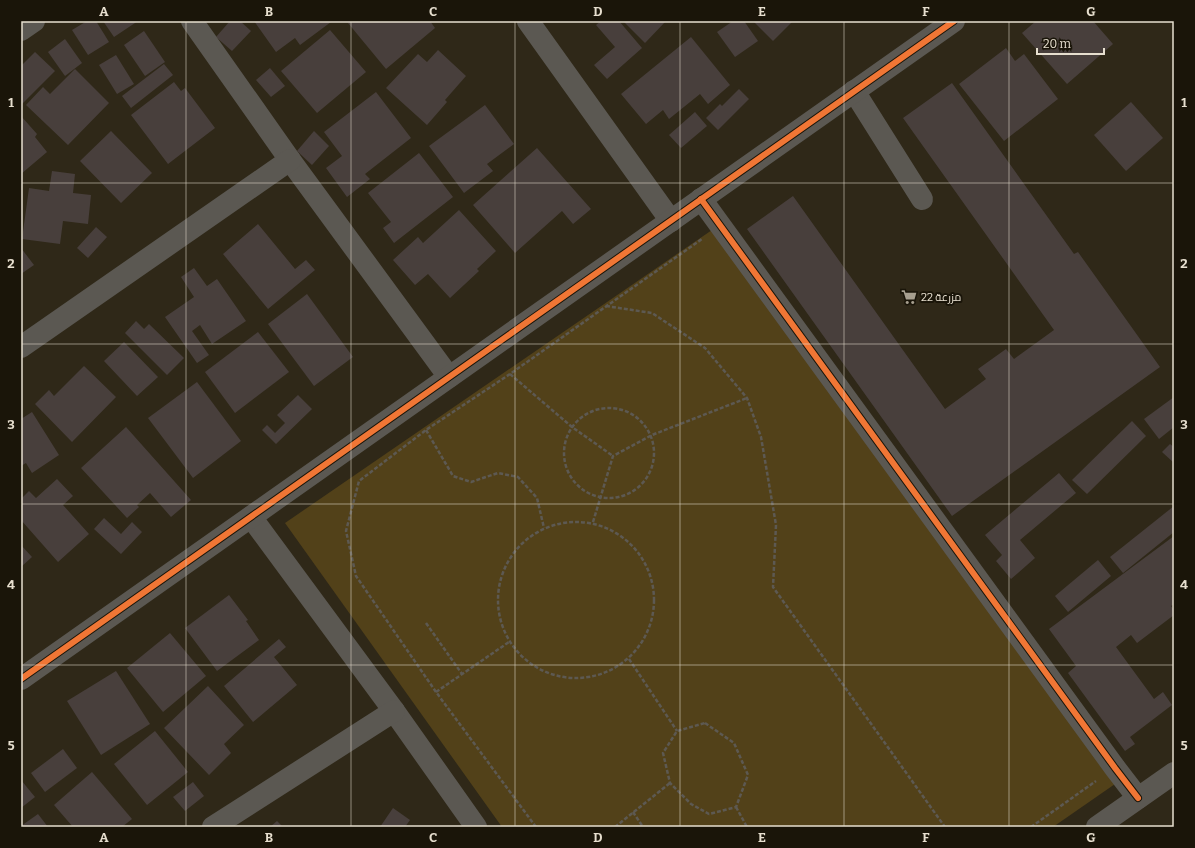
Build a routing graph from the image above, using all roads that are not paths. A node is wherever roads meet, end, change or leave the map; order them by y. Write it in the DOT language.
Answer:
graph roads {
  1 [pos="34,21"];
  2 [pos="192,21"];
  3 [pos="528,21"];
  4 [pos="954,21"];
  5 [pos="21,30"];
  6 [pos="854,92"];
  7 [pos="290,160"];
  8 [pos="701,199"];
  9 [pos="922,199"];
  10 [pos="671,221"];
  11 [pos="21,347"];
  12 [pos="449,377"];
  13 [pos="251,517"];
  14 [pos="21,679"];
  15 [pos="394,711"];
  16 [pos="1174,773"];
  17 [pos="1138,798"];
  18 [pos="213,827"];
  19 [pos="476,827"];
  20 [pos="1097,827"];
  1 -- 5 [label="street"];
  2 -- 7 [label="street"];
  3 -- 10 [label="street"];
  4 -- 6 [label="street"];
  6 -- 8 [label="street"];
  6 -- 9 [label="street"];
  7 -- 11 [label="street"];
  7 -- 12 [label="street"];
  8 -- 10 [label="street"];
  8 -- 17 [label="street"];
  10 -- 12 [label="street"];
  12 -- 13 [label="street"];
  13 -- 14 [label="street"];
  13 -- 15 [label="street"];
  15 -- 18 [label="street"];
  15 -- 19 [label="street"];
  16 -- 17 [label="street"];
  17 -- 20 [label="street"];
}
